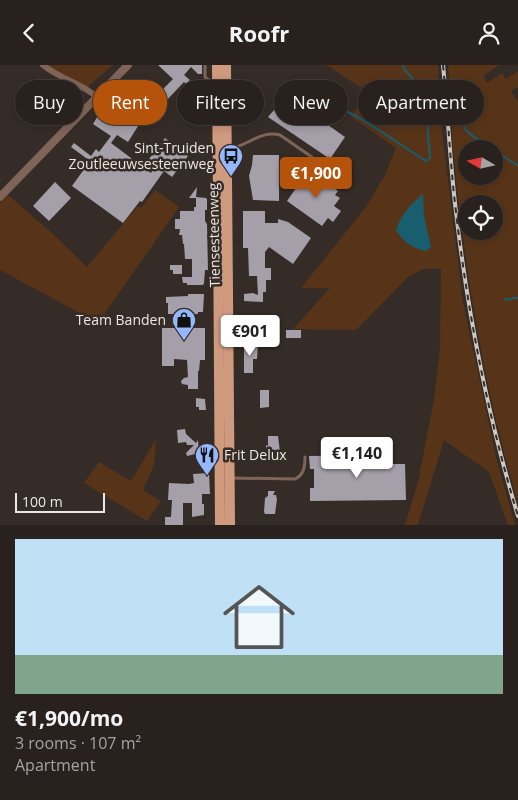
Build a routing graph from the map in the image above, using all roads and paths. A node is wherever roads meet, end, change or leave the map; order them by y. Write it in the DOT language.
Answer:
graph roads {
  1 [pos="43,65"];
  2 [pos="128,65"];
  3 [pos="205,65"];
  4 [pos="217,65"];
  5 [pos="226,65"];
  6 [pos="113,80"];
  7 [pos="207,80"];
  8 [pos="217,80"];
  9 [pos="93,94"];
  10 [pos="93,101"];
  11 [pos="220,125"];
  12 [pos="222,149"];
  13 [pos="345,180"];
  14 [pos="0,197"];
  15 [pos="305,457"];
  16 [pos="225,478"];
  17 [pos="220,525"];
  18 [pos="230,525"];
  1 -- 9 [label="street"];
  2 -- 6 [label="street"];
  3 -- 7 [label="lane"];
  4 -- 8 [label="main road, Tiensesteenweg"];
  5 -- 12 [label="main road, Tiensesteenweg"];
  10 -- 14 [label="street"];
  11 -- 12 [label="main road, Tiensesteenweg"];
  12 -- 13 [label="lane"];
  12 -- 16 [label="main road, Tiensesteenweg"];
  15 -- 16 [label="lane"];
  16 -- 17 [label="main road, Tiensesteenweg"];
  16 -- 18 [label="main road, Tiensesteenweg"];
}
